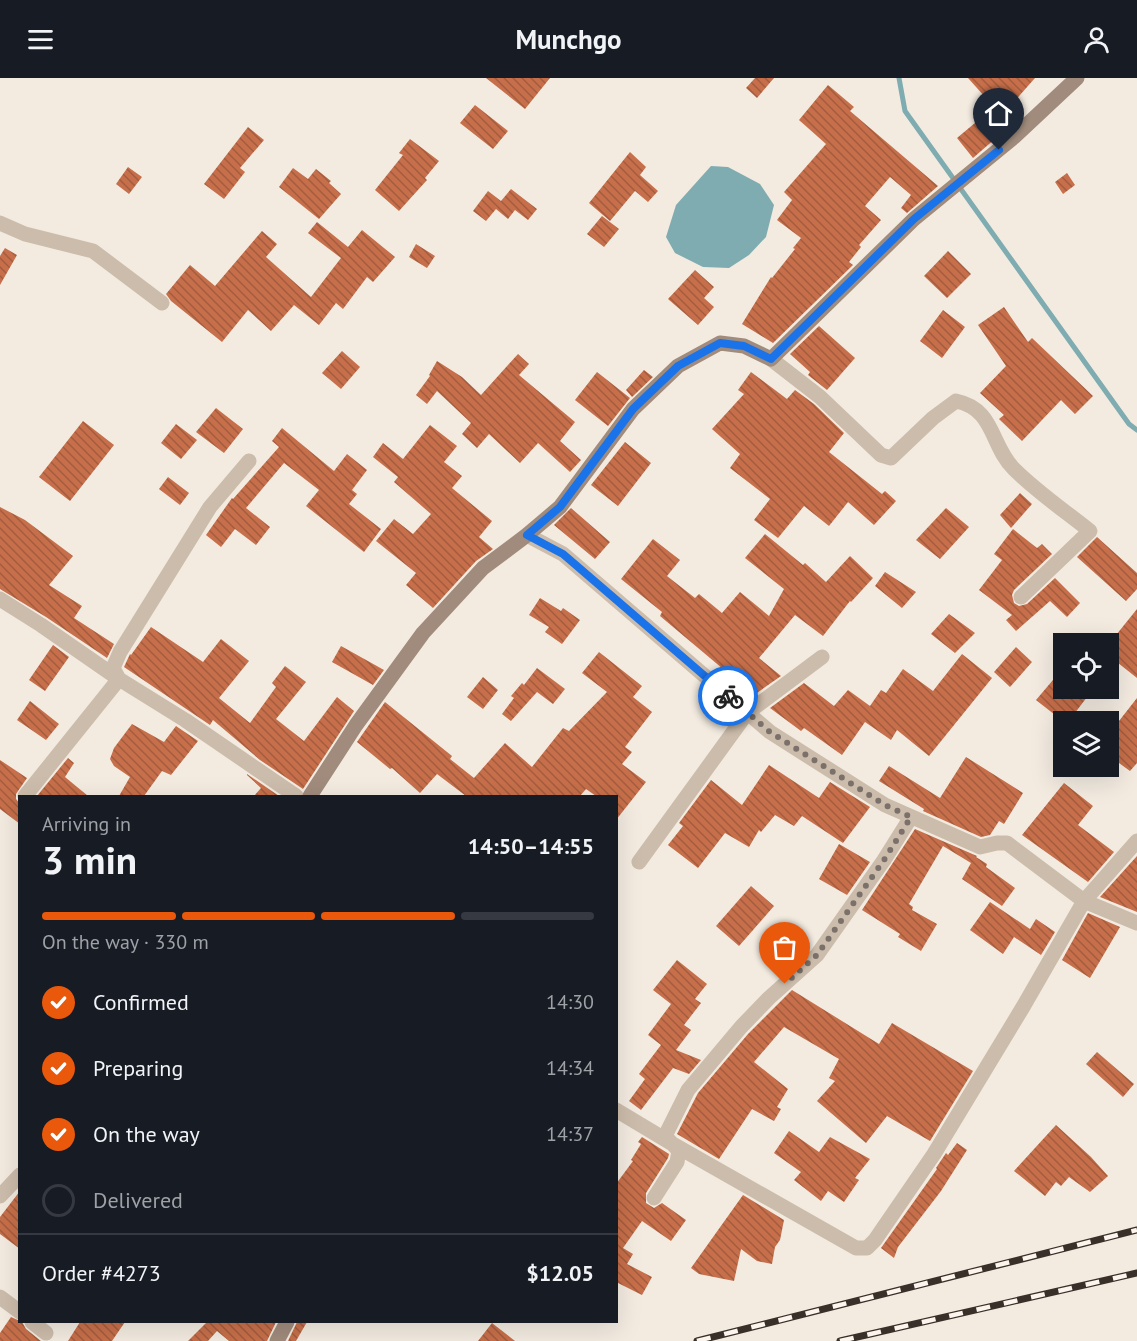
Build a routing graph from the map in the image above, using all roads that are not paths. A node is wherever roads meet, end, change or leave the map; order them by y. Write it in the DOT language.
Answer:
graph roads {
  1 [pos="1077,78"];
  2 [pos="0,223"];
  3 [pos="162,303"];
  4 [pos="771,359"];
  5 [pos="249,461"];
  6 [pos="527,535"];
  7 [pos="1021,597"];
  8 [pos="0,599"];
  9 [pos="822,657"];
  10 [pos="118,679"];
  11 [pos="747,712"];
  12 [pos="26,795"];
  13 [pos="295,795"];
  14 [pos="311,795"];
  15 [pos="911,817"];
  16 [pos="1137,842"];
  17 [pos="639,862"];
  18 [pos="1084,902"];
  19 [pos="1137,923"];
  20 [pos="618,1111"];
  21 [pos="671,1143"];
  22 [pos="18,1177"];
  23 [pos="0,1196"];
  24 [pos="654,1198"];
  25 [pos="0,1297"];
  26 [pos="18,1310"];
  27 [pos="33,1323"];
  28 [pos="286,1323"];
  29 [pos="46,1333"];
  30 [pos="277,1341"];
  1 -- 4 [label="main road"];
  2 -- 3 [label="street"];
  4 -- 6 [label="main road"];
  4 -- 7 [label="street"];
  5 -- 10 [label="street"];
  6 -- 11 [label="street"];
  6 -- 14 [label="main road"];
  8 -- 10 [label="street"];
  9 -- 11 [label="street"];
  10 -- 12 [label="street"];
  10 -- 13 [label="street"];
  11 -- 15 [label="street"];
  11 -- 17 [label="street"];
  15 -- 18 [label="street"];
  15 -- 21 [label="street"];
  16 -- 18 [label="street"];
  18 -- 19 [label="street"];
  18 -- 21 [label="street"];
  20 -- 21 [label="street"];
  21 -- 24 [label="street"];
  22 -- 23 [label="street"];
  25 -- 26 [label="street"];
  27 -- 29 [label="street"];
  28 -- 30 [label="main road"];
}
